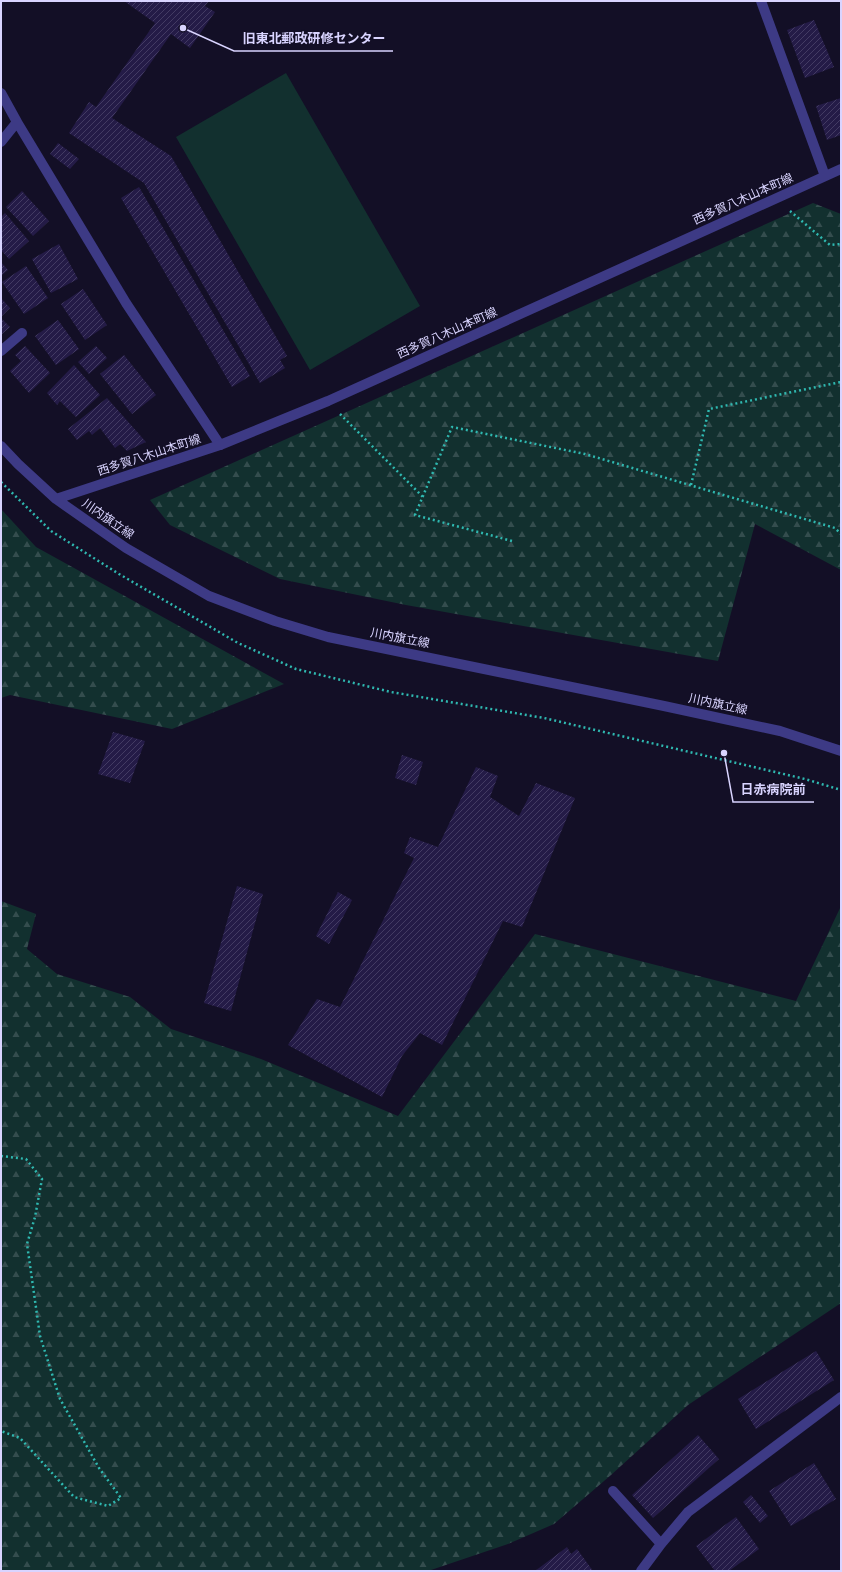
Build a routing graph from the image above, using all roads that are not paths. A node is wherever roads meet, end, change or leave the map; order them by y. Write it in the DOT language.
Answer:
graph roads {
  1 [pos="761,1"];
  2 [pos="1,93"];
  3 [pos="17,122"];
  4 [pos="1,142"];
  5 [pos="841,169"];
  6 [pos="825,176"];
  7 [pos="22,333"];
  8 [pos="1,351"];
  9 [pos="220,445"];
  10 [pos="1,446"];
  11 [pos="56,499"];
  12 [pos="841,751"];
  13 [pos="841,1397"];
  14 [pos="613,1492"];
  15 [pos="661,1544"];
  16 [pos="641,1571"];
  1 -- 6 [label="street"];
  2 -- 3 [label="street"];
  3 -- 4 [label="street"];
  3 -- 9 [label="street"];
  5 -- 6 [label="street, 西多賀八木山本町線"];
  6 -- 9 [label="street, 西多賀八木山本町線"];
  7 -- 8 [label="street"];
  9 -- 11 [label="street, 西多賀八木山本町線"];
  10 -- 11 [label="street, 川内旗立線"];
  11 -- 12 [label="street, 川内旗立線"];
  13 -- 15 [label="street"];
  14 -- 15 [label="street"];
  15 -- 16 [label="street"];
}
